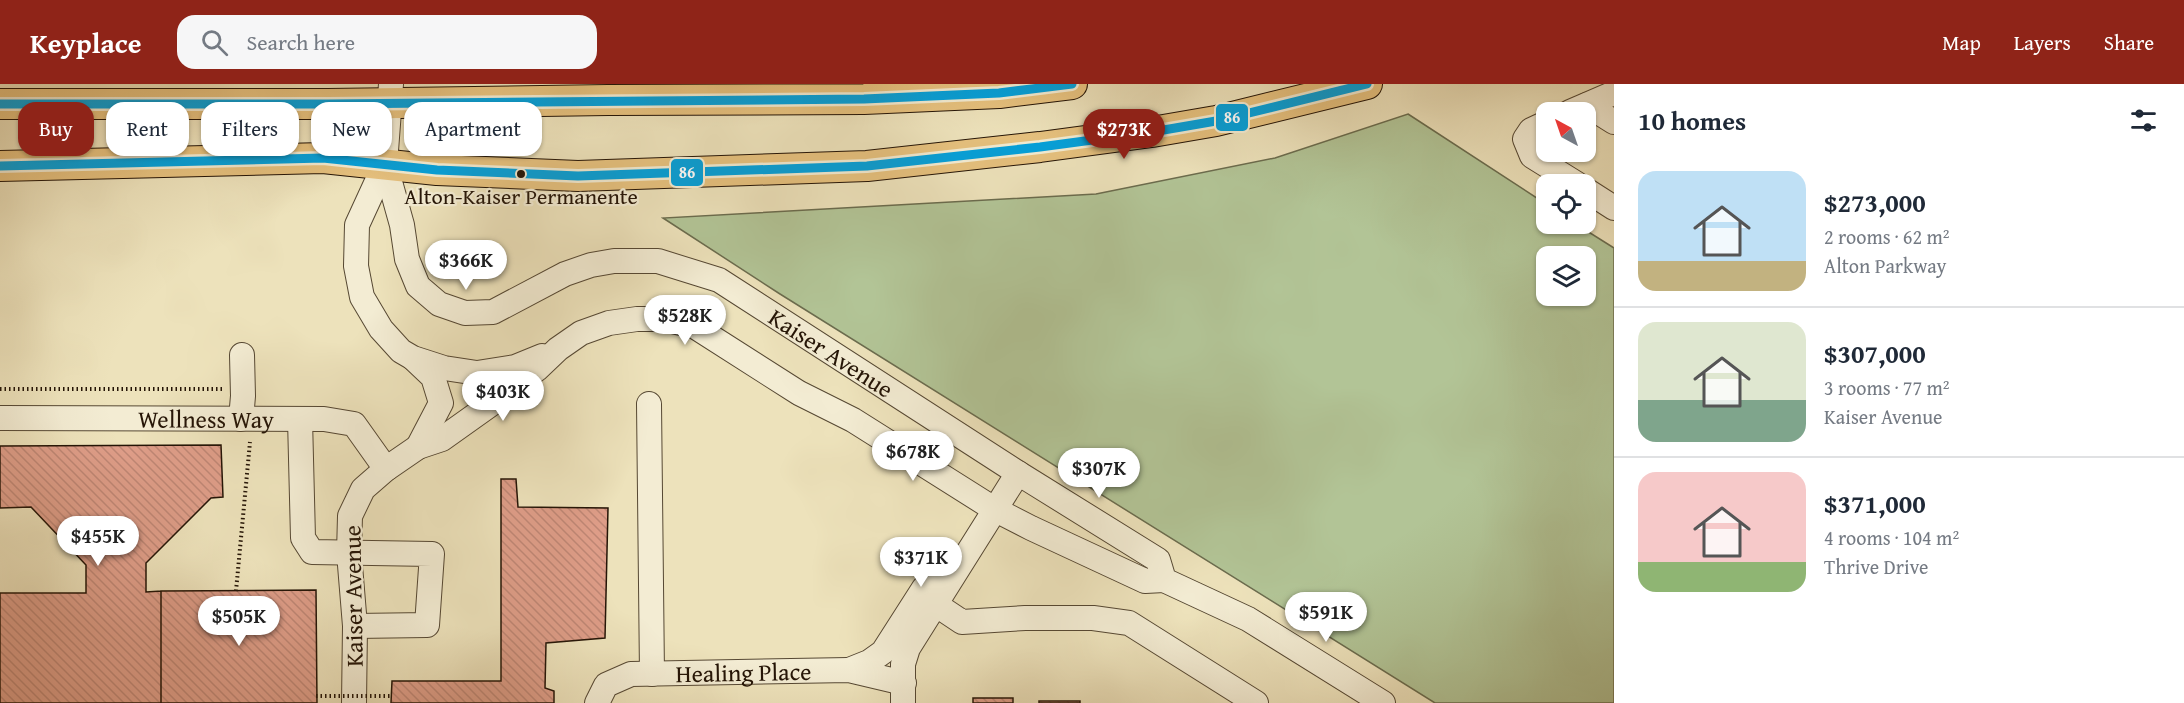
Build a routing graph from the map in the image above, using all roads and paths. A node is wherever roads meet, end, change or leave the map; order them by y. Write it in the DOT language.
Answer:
graph roads {
  1 [pos="32,84"];
  2 [pos="1072,84"];
  3 [pos="1368,84"];
  4 [pos="390,93"];
  5 [pos="1614,93"];
  6 [pos="53,102"];
  7 [pos="1594,102"];
  8 [pos="94,103"];
  9 [pos="0,104"];
  10 [pos="18,104"];
  11 [pos="1596,116"];
  12 [pos="1614,123"];
  13 [pos="1536,128"];
  14 [pos="1536,158"];
  15 [pos="1542,162"];
  16 [pos="385,164"];
  17 [pos="0,166"];
  18 [pos="1561,174"];
  19 [pos="1596,196"];
  20 [pos="1614,208"];
  21 [pos="558,349"];
  22 [pos="242,355"];
  23 [pos="412,358"];
  24 [pos="649,404"];
  25 [pos="0,418"];
  26 [pos="241,419"];
  27 [pos="300,419"];
  28 [pos="418,447"];
  29 [pos="386,470"];
  30 [pos="1018,473"];
  31 [pos="994,509"];
  32 [pos="349,553"];
  33 [pos="955,571"];
  34 [pos="1164,580"];
  35 [pos="935,604"];
  36 [pos="355,626"];
  37 [pos="849,670"];
  38 [pos="652,674"];
  39 [pos="904,693"];
  40 [pos="316,696"];
  41 [pos="392,696"];
  42 [pos="354,703"];
  43 [pos="597,703"];
  44 [pos="1256,703"];
  45 [pos="1383,703"];
  1 -- 6 [label="main road"];
  2 -- 4 [label="main road"];
  3 -- 16 [label="main road"];
  4 -- 8 [label="main road"];
  4 -- 16 [label="street"];
  5 -- 7 [label="street"];
  9 -- 10 [label="main road"];
  11 -- 12 [label="street"];
  13 -- 14 [label="street"];
  15 -- 18 [label="street"];
  16 -- 17 [label="main road"];
  16 -- 23 [label="street, Kaiser Avenue"];
  16 -- 30 [label="street, Kaiser Avenue"];
  19 -- 20 [label="street"];
  21 -- 23 [label="street, Kaiser Avenue"];
  21 -- 28 [label="street, Kaiser Avenue"];
  21 -- 31 [label="street, Kaiser Avenue"];
  22 -- 26 [label="street"];
  23 -- 28 [label="street, Kaiser Avenue"];
  24 -- 38 [label="street"];
  25 -- 26 [label="street, Wellness Way"];
  26 -- 27 [label="street, Wellness Way"];
  27 -- 29 [label="street, Wellness Way"];
  27 -- 32 [label="street"];
  28 -- 29 [label="street, Kaiser Avenue"];
  29 -- 32 [label="street, Kaiser Avenue"];
  30 -- 31 [label="street"];
  30 -- 34 [label="street, Kaiser Avenue"];
  31 -- 33 [label="street"];
  31 -- 34 [label="street, Kaiser Avenue"];
  32 -- 36 [label="street, Kaiser Avenue"];
  32 -- 36 [label="street"];
  33 -- 35 [label="street"];
  33 -- 37 [label="street"];
  34 -- 45 [label="street"];
  35 -- 39 [label="street"];
  35 -- 44 [label="street"];
  36 -- 42 [label="street, Kaiser Avenue"];
  37 -- 38 [label="street, Healing Place"];
  37 -- 39 [label="street, Healing Place"];
  38 -- 43 [label="street, Healing Place"];
  40 -- 41 [label="path, bridge"];
}
